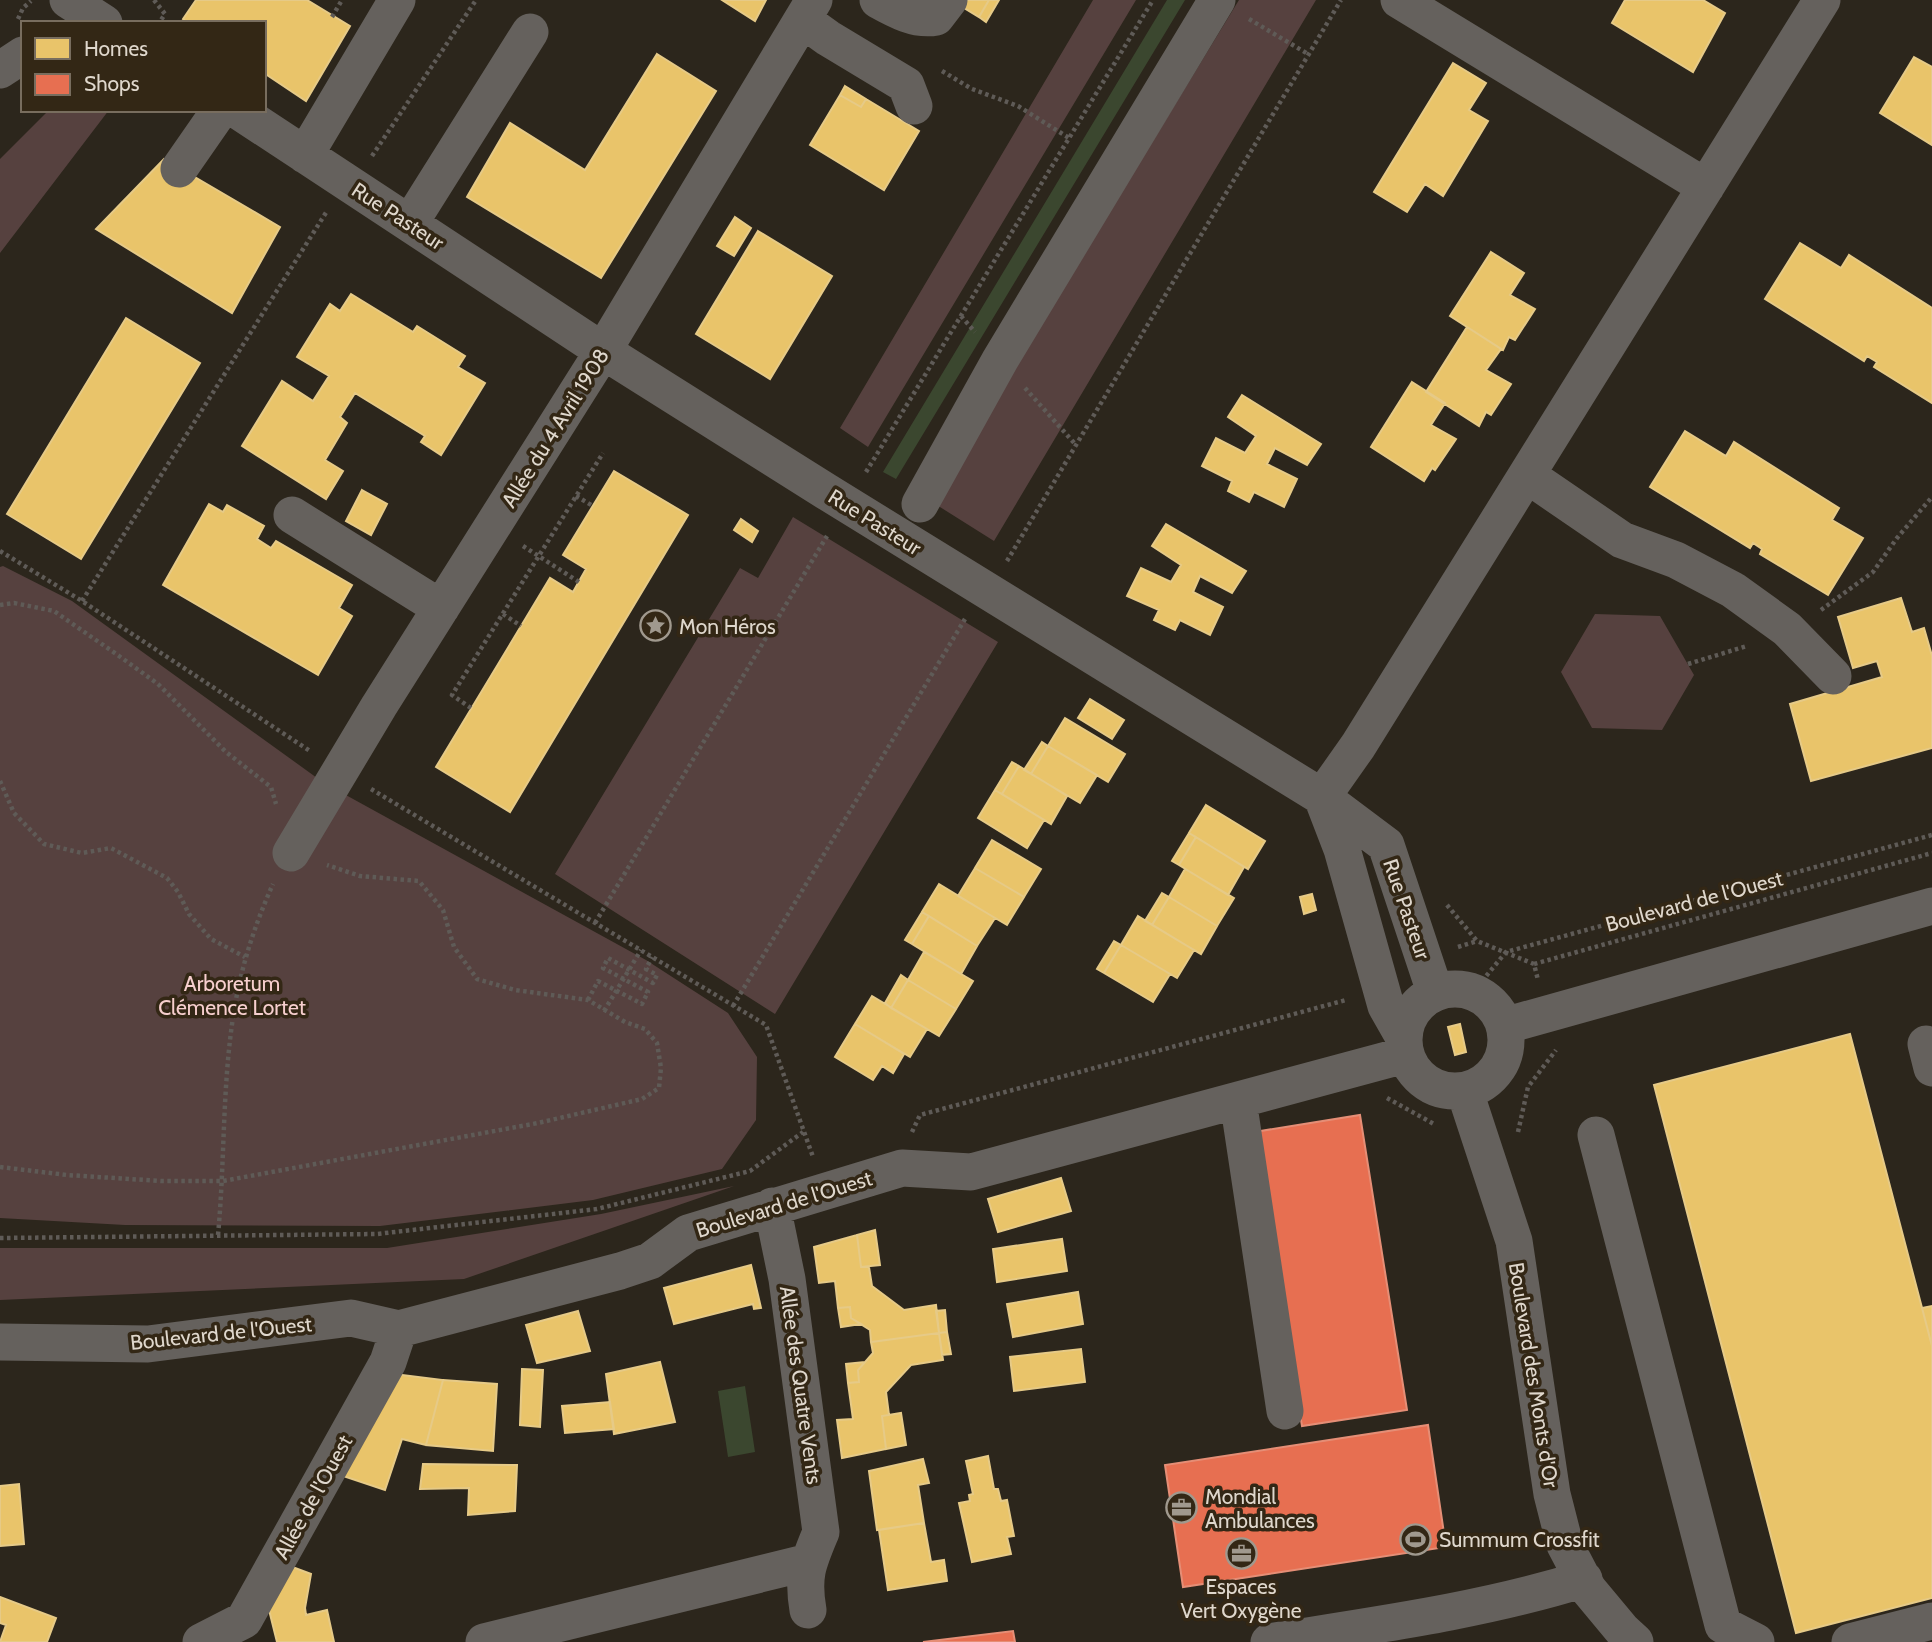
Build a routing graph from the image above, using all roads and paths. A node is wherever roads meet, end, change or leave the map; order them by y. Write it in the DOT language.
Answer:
graph roads {
  1 [pos="154,0"];
  2 [pos="342,0"];
  3 [pos="397,0"];
  4 [pos="476,0"];
  5 [pos="878,0"];
  6 [pos="949,0"];
  7 [pos="1153,0"];
  8 [pos="1217,0"];
  9 [pos="1341,0"];
  10 [pos="1399,0"];
  11 [pos="1822,0"];
  12 [pos="809,10"];
  13 [pos="332,17"];
  14 [pos="160,21"];
  15 [pos="530,32"];
  16 [pos="1308,54"];
  17 [pos="21,56"];
  18 [pos="937,68"];
  19 [pos="0,70"];
  20 [pos="914,106"];
  21 [pos="219,112"];
  22 [pos="240,112"];
  23 [pos="1069,138"];
  24 [pos="305,155"];
  25 [pos="179,169"];
  26 [pos="346,181"];
  27 [pos="1706,187"];
  28 [pos="410,223"];
  29 [pos="603,351"];
  30 [pos="603,453"];
  31 [pos="1527,475"];
  32 [pos="576,496"];
  33 [pos="1932,498"];
  34 [pos="920,504"];
  35 [pos="846,505"];
  36 [pos="593,506"];
  37 [pos="292,515"];
  38 [pos="492,527"];
  39 [pos="0,551"];
  40 [pos="538,558"];
  41 [pos="579,582"];
  42 [pos="989,592"];
  43 [pos="82,601"];
  44 [pos="0,605"];
  45 [pos="441,608"];
  46 [pos="503,614"];
  47 [pos="521,626"];
  48 [pos="1787,629"];
  49 [pos="1688,664"];
  50 [pos="1833,676"];
  51 [pos="471,708"];
  52 [pos="340,771"];
  53 [pos="0,781"];
  54 [pos="1322,797"];
  55 [pos="1932,835"];
  56 [pos="291,853"];
  57 [pos="1932,853"];
  58 [pos="1932,906"];
  59 [pos="595,923"];
  60 [pos="641,950"];
  61 [pos="246,957"];
  62 [pos="652,957"];
  63 [pos="1534,964"];
  64 [pos="629,970"];
  65 [pos="624,979"];
  66 [pos="617,991"];
  67 [pos="1435,992"];
  68 [pos="1473,992"];
  69 [pos="1350,999"];
  70 [pos="588,1000"];
  71 [pos="733,1006"];
  72 [pos="604,1011"];
  73 [pos="1504,1026"];
  74 [pos="1404,1046"];
  75 [pos="1558,1048"];
  76 [pos="1465,1091"];
  77 [pos="1238,1100"];
  78 [pos="1596,1135"];
  79 [pos="909,1138"];
  80 [pos="1480,1141"];
  81 [pos="0,1167"];
  82 [pos="223,1181"];
  83 [pos="772,1206"];
  84 [pos="218,1236"];
  85 [pos="0,1238"];
  86 [pos="399,1329"];
  87 [pos="0,1342"];
  88 [pos="1285,1410"];
  89 [pos="809,1562"];
  90 [pos="1584,1579"];
  91 [pos="808,1610"];
  92 [pos="1932,1621"];
  93 [pos="1430,1630"];
  94 [pos="247,1631"];
  95 [pos="201,1642"];
  96 [pos="485,1642"];
  97 [pos="1269,1642"];
  98 [pos="1635,1642"];
  99 [pos="1756,1642"];
  100 [pos="1850,1642"];
  1 -- 14 [label="path"];
  2 -- 13 [label="path"];
  3 -- 24 [label="street"];
  4 -- 26 [label="path"];
  5 -- 6 [label="street"];
  7 -- 23 [label="path"];
  8 -- 16 [label="path"];
  8 -- 34 [label="street"];
  9 -- 16 [label="path"];
  10 -- 27 [label="street"];
  11 -- 27 [label="street"];
  12 -- 20 [label="street"];
  12 -- 29 [label="street, Allée du 4 Avril 1908"];
  15 -- 28 [label="street"];
  16 -- 42 [label="path"];
  17 -- 19 [label="street"];
  18 -- 23 [label="path"];
  21 -- 25 [label="street"];
  22 -- 24 [label="street, Rue Pasteur"];
  23 -- 35 [label="path"];
  24 -- 26 [label="street, Rue Pasteur"];
  26 -- 28 [label="street, Rue Pasteur"];
  26 -- 43 [label="path"];
  27 -- 31 [label="street"];
  28 -- 29 [label="street, Rue Pasteur"];
  29 -- 35 [label="street, Rue Pasteur"];
  29 -- 38 [label="street, Allée du 4 Avril 1908"];
  30 -- 32 [label="path"];
  31 -- 48 [label="street"];
  31 -- 54 [label="street"];
  32 -- 36 [label="path"];
  32 -- 40 [label="path"];
  33 -- 48 [label="path"];
  35 -- 42 [label="street, Rue Pasteur"];
  35 -- 59 [label="path"];
  37 -- 45 [label="street"];
  38 -- 40 [label="path"];
  38 -- 45 [label="street, Allée du 4 Avril 1908"];
  39 -- 43 [label="path"];
  40 -- 41 [label="path"];
  40 -- 46 [label="path"];
  42 -- 54 [label="street, Rue Pasteur"];
  42 -- 71 [label="path"];
  43 -- 52 [label="path"];
  44 -- 56 [label="path"];
  45 -- 52 [label="street, Allée du 4 Avril 1908"];
  46 -- 47 [label="path"];
  46 -- 51 [label="path"];
  48 -- 49 [label="path"];
  48 -- 50 [label="street"];
  52 -- 56 [label="street, Allée du 4 Avril 1908"];
  52 -- 59 [label="path"];
  53 -- 61 [label="path"];
  54 -- 67 [label="street, Rue Pasteur"];
  54 -- 74 [label="street"];
  55 -- 68 [label="path, Boulevard de l'Ouest"];
  56 -- 61 [label="path"];
  56 -- 70 [label="path"];
  57 -- 63 [label="path"];
  58 -- 73 [label="street"];
  59 -- 60 [label="path"];
  60 -- 62 [label="path"];
  60 -- 64 [label="path"];
  61 -- 82 [label="path"];
  62 -- 64 [label="path"];
  62 -- 71 [label="path"];
  64 -- 65 [label="path"];
  64 -- 65 [label="path"];
  65 -- 66 [label="path"];
  65 -- 66 [label="path"];
  66 -- 70 [label="path"];
  66 -- 72 [label="path"];
  67 -- 68 [label="street"];
  67 -- 74 [label="street"];
  68 -- 73 [label="street"];
  69 -- 79 [label="path"];
  70 -- 72 [label="path"];
  71 -- 84 [label="path"];
  72 -- 82 [label="path"];
  73 -- 76 [label="street"];
  74 -- 76 [label="street"];
  74 -- 77 [label="street, Boulevard de l'Ouest"];
  75 -- 80 [label="path"];
  76 -- 80 [label="street, Boulevard des Monts d'Or"];
  77 -- 83 [label="street, Boulevard de l'Ouest"];
  77 -- 88 [label="street"];
  78 -- 99 [label="street"];
  80 -- 90 [label="street, Boulevard des Monts d'Or"];
  81 -- 82 [label="path"];
  82 -- 84 [label="path"];
  83 -- 86 [label="street, Boulevard de l'Ouest"];
  83 -- 89 [label="street, Allée des Quatre Vents"];
  84 -- 85 [label="path"];
  86 -- 87 [label="street, Boulevard de l'Ouest"];
  86 -- 94 [label="street, Allée de l'Ouest"];
  89 -- 91 [label="street, Allée des Quatre Vents"];
  89 -- 96 [label="street"];
  90 -- 93 [label="street"];
  90 -- 98 [label="street, Boulevard des Monts d'Or"];
  92 -- 100 [label="street"];
  93 -- 97 [label="street"];
  94 -- 95 [label="street, Allée de l'Ouest"];
}
